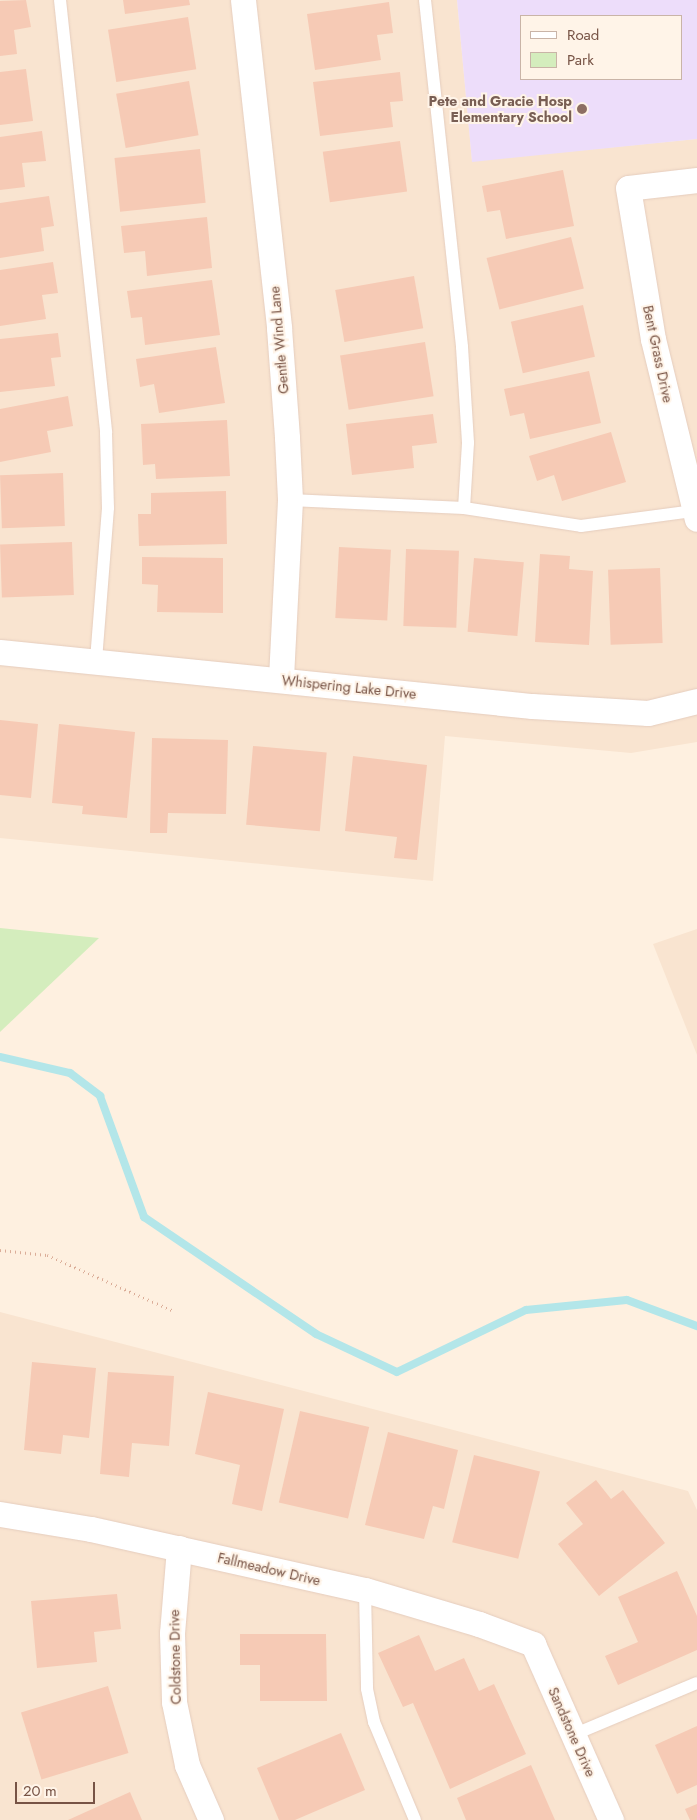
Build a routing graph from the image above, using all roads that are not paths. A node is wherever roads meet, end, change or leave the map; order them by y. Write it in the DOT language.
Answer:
graph roads {
  1 [pos="60,0"];
  2 [pos="243,0"];
  3 [pos="425,0"];
  4 [pos="697,180"];
  5 [pos="290,500"];
  6 [pos="464,508"];
  7 [pos="696,515"];
  8 [pos="0,652"];
  9 [pos="96,662"];
  10 [pos="281,680"];
  11 [pos="697,701"];
  12 [pos="0,1514"];
  13 [pos="179,1548"];
  14 [pos="364,1590"];
  15 [pos="533,1644"];
  16 [pos="697,1683"];
  17 [pos="573,1735"];
  18 [pos="211,1820"];
  19 [pos="416,1820"];
  20 [pos="611,1820"];
  1 -- 9 [label="lane"];
  2 -- 5 [label="street, Gentle Wind Lane"];
  3 -- 6 [label="lane"];
  4 -- 7 [label="street, Bent Grass Drive"];
  5 -- 6 [label="lane"];
  5 -- 10 [label="street, Gentle Wind Lane"];
  6 -- 7 [label="lane"];
  8 -- 9 [label="street, Whispering Lake Drive"];
  9 -- 10 [label="street, Whispering Lake Drive"];
  10 -- 11 [label="street, Whispering Lake Drive"];
  12 -- 13 [label="street, Fallmeadow Drive"];
  13 -- 14 [label="street, Fallmeadow Drive"];
  13 -- 18 [label="street, Coldstone Drive"];
  14 -- 15 [label="street, Fallmeadow Drive"];
  14 -- 19 [label="lane"];
  15 -- 17 [label="street, Sandstone Drive"];
  16 -- 17 [label="lane"];
  17 -- 20 [label="street, Sandstone Drive"];
}
